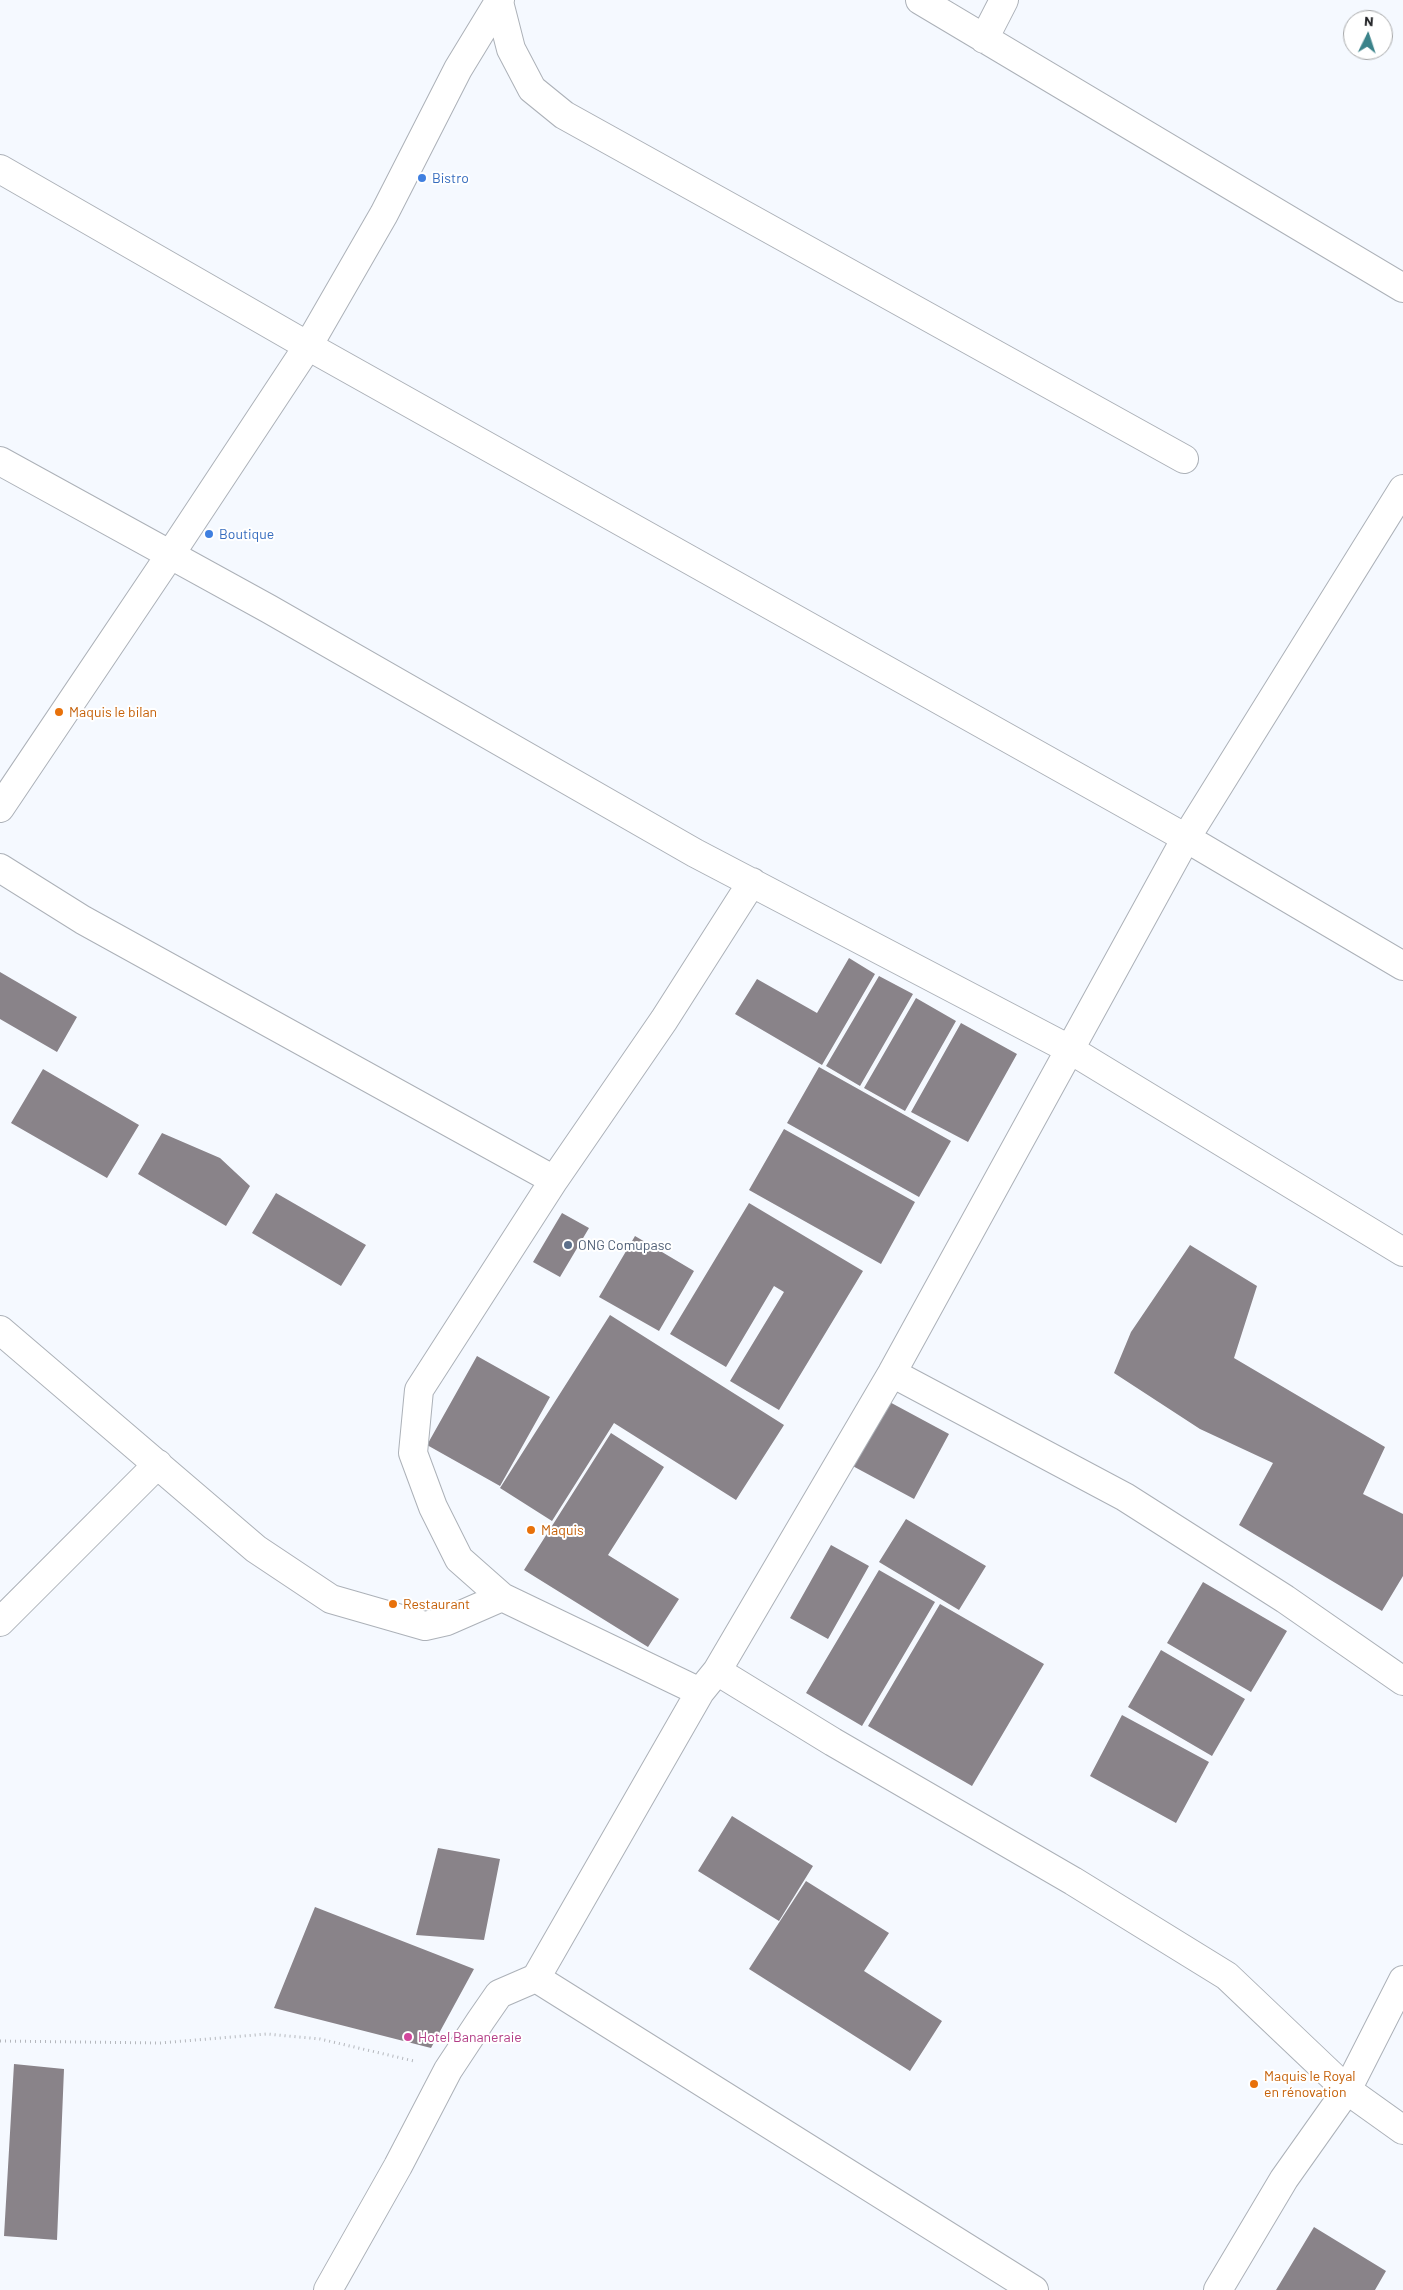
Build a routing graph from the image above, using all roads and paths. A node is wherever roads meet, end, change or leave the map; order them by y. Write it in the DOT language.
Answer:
graph roads {
  1 [pos="920,0"];
  2 [pos="1004,0"];
  3 [pos="500,1"];
  4 [pos="984,40"];
  5 [pos="0,169"];
  6 [pos="1403,288"];
  7 [pos="308,346"];
  8 [pos="1184,459"];
  9 [pos="0,461"];
  10 [pos="1403,489"];
  11 [pos="170,556"];
  12 [pos="0,808"];
  13 [pos="1186,838"];
  14 [pos="0,868"];
  15 [pos="752,882"];
  16 [pos="1403,966"];
  17 [pos="1069,1049"];
  18 [pos="554,1180"];
  19 [pos="1403,1252"];
  20 [pos="0,1330"];
  21 [pos="892,1373"];
  22 [pos="158,1464"];
  23 [pos="502,1598"];
  24 [pos="0,1622"];
  25 [pos="717,1671"];
  26 [pos="1403,1680"];
  27 [pos="700,1692"];
  28 [pos="536,1978"];
  29 [pos="1403,1980"];
  30 [pos="0,2040"];
  31 [pos="448,2070"];
  32 [pos="1347,2090"];
  33 [pos="1403,2130"];
  34 [pos="337,2287"];
  35 [pos="1034,2290"];
  36 [pos="1218,2290"];
  1 -- 4 [label="street"];
  2 -- 4 [label="street"];
  3 -- 7 [label="street"];
  3 -- 8 [label="street"];
  4 -- 6 [label="street"];
  5 -- 7 [label="street"];
  7 -- 11 [label="street"];
  7 -- 13 [label="street"];
  9 -- 11 [label="street"];
  10 -- 13 [label="street"];
  11 -- 12 [label="street"];
  11 -- 15 [label="street"];
  13 -- 16 [label="street"];
  13 -- 17 [label="street"];
  14 -- 18 [label="street"];
  15 -- 17 [label="street"];
  15 -- 18 [label="street"];
  17 -- 19 [label="street"];
  17 -- 21 [label="street"];
  18 -- 23 [label="street"];
  20 -- 22 [label="street"];
  21 -- 25 [label="street"];
  21 -- 26 [label="street"];
  22 -- 23 [label="street"];
  22 -- 24 [label="street"];
  23 -- 27 [label="street"];
  25 -- 27 [label="street"];
  25 -- 32 [label="street"];
  27 -- 28 [label="street"];
  28 -- 31 [label="street"];
  28 -- 35 [label="street"];
  29 -- 32 [label="street"];
  30 -- 31 [label="path"];
  31 -- 34 [label="street"];
  32 -- 33 [label="street"];
  32 -- 36 [label="street"];
}
